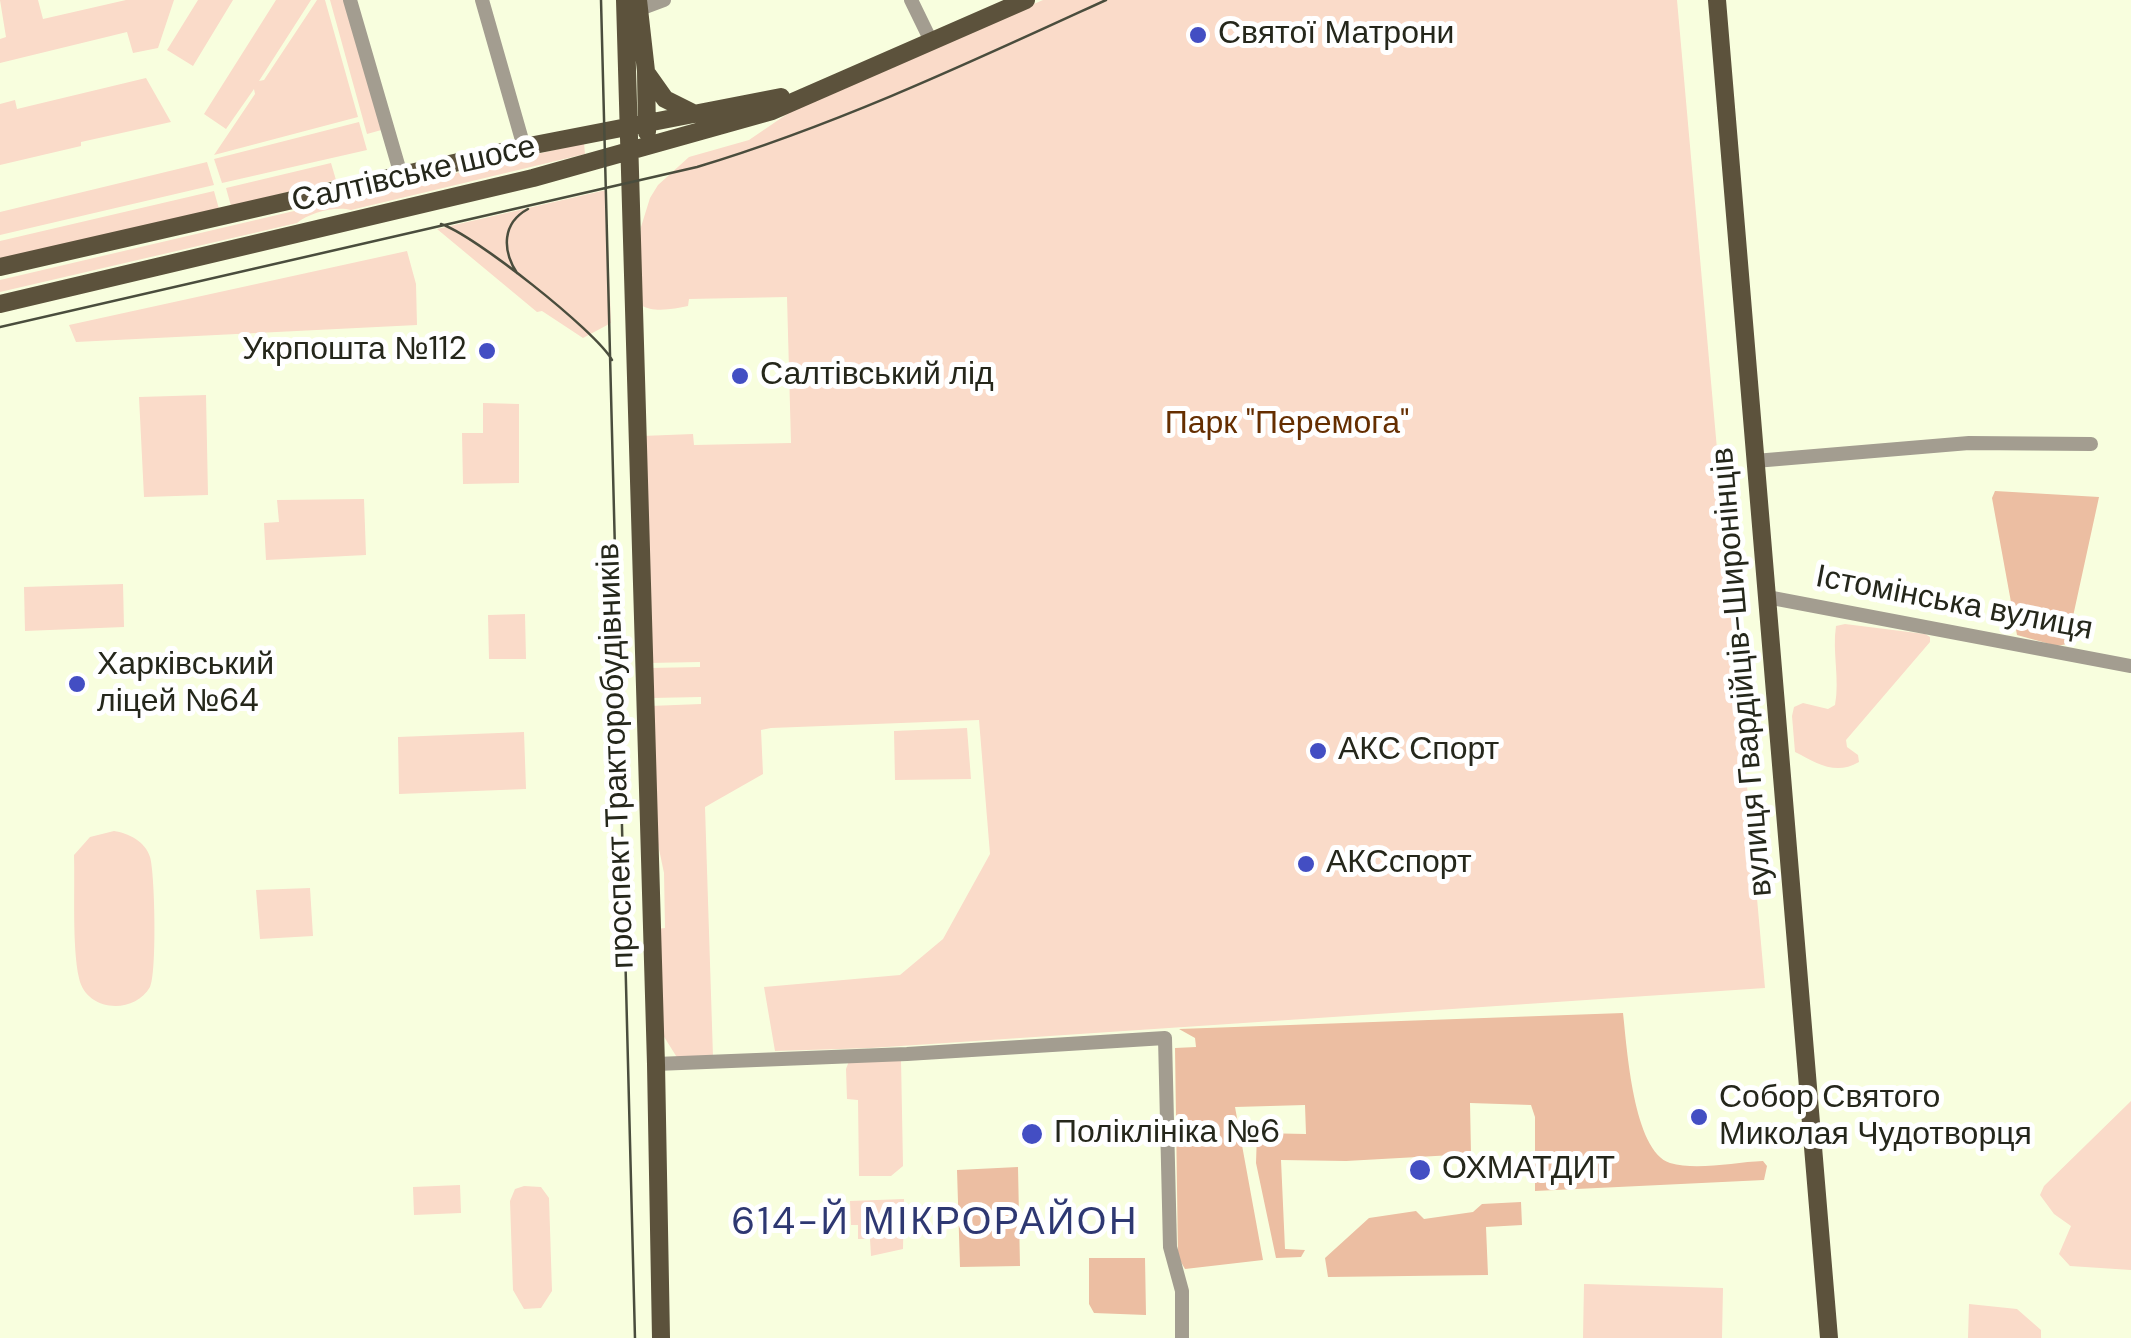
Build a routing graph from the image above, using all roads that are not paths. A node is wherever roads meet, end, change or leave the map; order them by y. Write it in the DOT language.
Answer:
graph roads {
  1 [pos="350,0"];
  2 [pos="482,0"];
  3 [pos="664,0"];
  4 [pos="911,0"];
  5 [pos="1026,0"];
  6 [pos="1717,0"];
  7 [pos="634,3"];
  8 [pos="931,41"];
  9 [pos="646,71"];
  10 [pos="835,84"];
  11 [pos="696,114"];
  12 [pos="648,123"];
  13 [pos="626,127"];
  14 [pos="524,146"];
  15 [pos="636,150"];
  16 [pos="401,175"];
  17 [pos="0,267"];
  18 [pos="0,304"];
  19 [pos="2091,444"];
  20 [pos="1756,461"];
  21 [pos="1767,597"];
  22 [pos="2131,666"];
  23 [pos="656,1064"];
  24 [pos="660,1338"];
  25 [pos="1182,1338"];
  26 [pos="1828,1338"];
  1 -- 16 [label="street"];
  2 -- 14 [label="street"];
  3 -- 7 [label="street"];
  4 -- 8 [label="street"];
  5 -- 8 [label="main road, Салтівське шосе"];
  6 -- 20 [label="main road, вулиця Гвардійців-Широнінців"];
  7 -- 9 [label="main road, проспект Тракторобудівників"];
  7 -- 13 [label="main road, проспект Тракторобудівників"];
  8 -- 10 [label="main road, Салтівське шосе"];
  9 -- 11 [label="main road"];
  9 -- 12 [label="main road, проспект Тракторобудівників"];
  10 -- 11 [label="main road, Салтівське шосе"];
  10 -- 15 [label="main road, Салтівське шосе"];
  11 -- 12 [label="main road, Салтівське шосе"];
  12 -- 13 [label="main road, Салтівське шосе"];
  12 -- 15 [label="main road, проспект Тракторобудівників"];
  13 -- 14 [label="main road, Салтівське шосе"];
  13 -- 15 [label="main road, проспект Тракторобудівників"];
  14 -- 16 [label="main road, Салтівське шосе"];
  15 -- 18 [label="main road, Салтівське шосе"];
  15 -- 23 [label="main road, проспект Тракторобудівників"];
  16 -- 17 [label="main road, Салтівське шосе"];
  19 -- 20 [label="street"];
  20 -- 21 [label="main road, вулиця Гвардійців-Широнінців"];
  21 -- 22 [label="street, Істомінська вулиця"];
  21 -- 26 [label="main road, вулиця Гвардійців-Широнінців"];
  23 -- 24 [label="main road, проспект Тракторобудівників"];
  23 -- 25 [label="street"];
}
